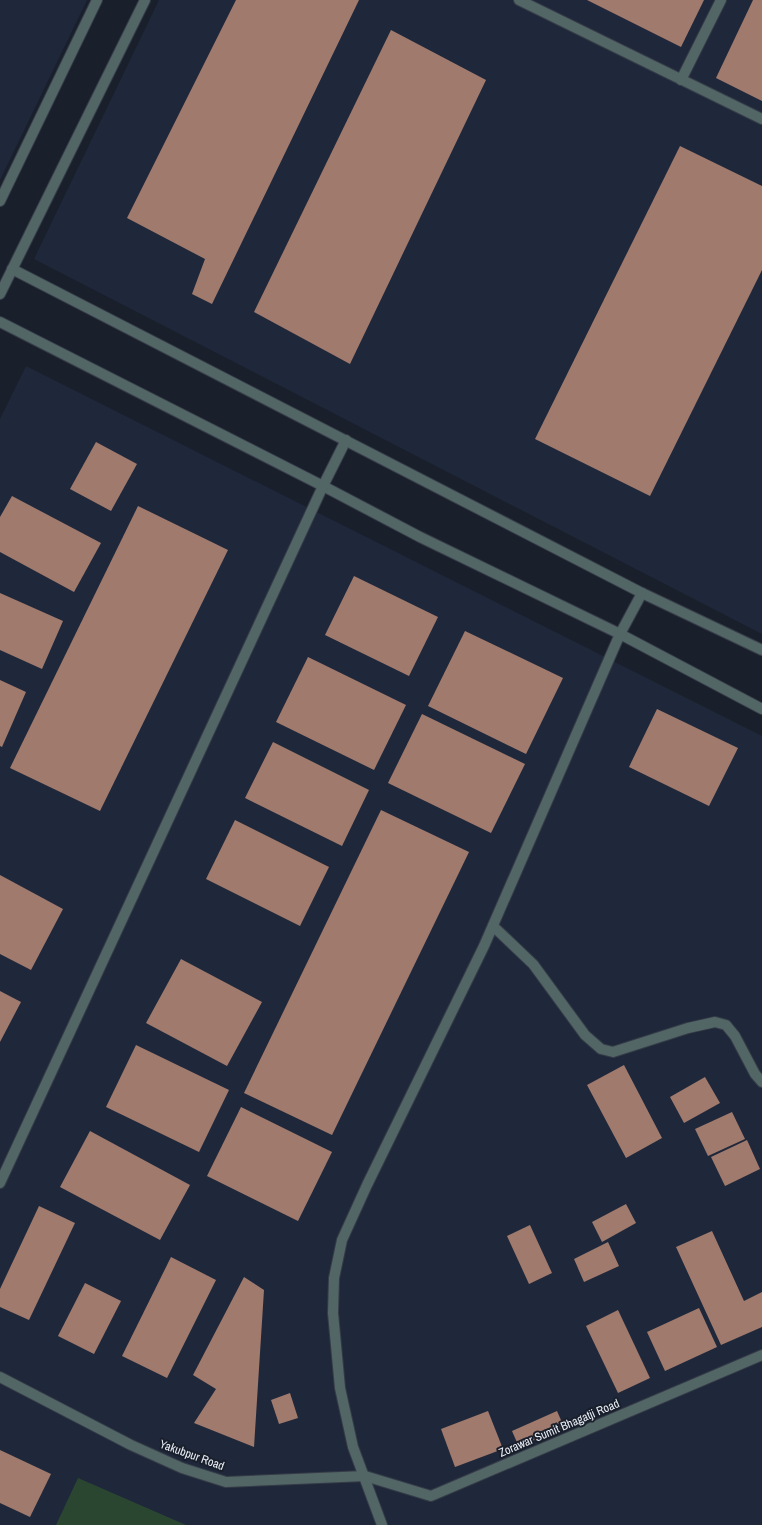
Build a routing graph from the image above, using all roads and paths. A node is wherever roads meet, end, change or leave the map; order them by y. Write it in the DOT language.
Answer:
graph roads {
  1 [pos="97,0"];
  2 [pos="145,0"];
  3 [pos="519,0"];
  4 [pos="721,0"];
  5 [pos="682,80"];
  6 [pos="762,119"];
  7 [pos="0,201"];
  8 [pos="12,269"];
  9 [pos="0,294"];
  10 [pos="0,322"];
  11 [pos="346,440"];
  12 [pos="323,486"];
  13 [pos="642,593"];
  14 [pos="620,634"];
  15 [pos="762,650"];
  16 [pos="762,709"];
  17 [pos="493,926"];
  18 [pos="762,1082"];
  19 [pos="0,1183"];
  20 [pos="762,1355"];
  21 [pos="0,1377"];
  22 [pos="365,1476"];
  23 [pos="382,1525"];
  1 -- 7 [label="street"];
  2 -- 8 [label="street"];
  3 -- 5 [label="street"];
  4 -- 5 [label="street"];
  5 -- 6 [label="street"];
  8 -- 9 [label="street"];
  8 -- 11 [label="street"];
  10 -- 12 [label="street"];
  11 -- 12 [label="street"];
  11 -- 13 [label="street"];
  12 -- 14 [label="street"];
  12 -- 19 [label="street"];
  13 -- 14 [label="street"];
  13 -- 15 [label="street"];
  14 -- 16 [label="street"];
  14 -- 17 [label="street"];
  17 -- 18 [label="street"];
  17 -- 22 [label="street"];
  20 -- 22 [label="street, Zorawar Sumit Bhagatji Road"];
  21 -- 22 [label="street, Yakubpur Road"];
  22 -- 23 [label="street"];
}
